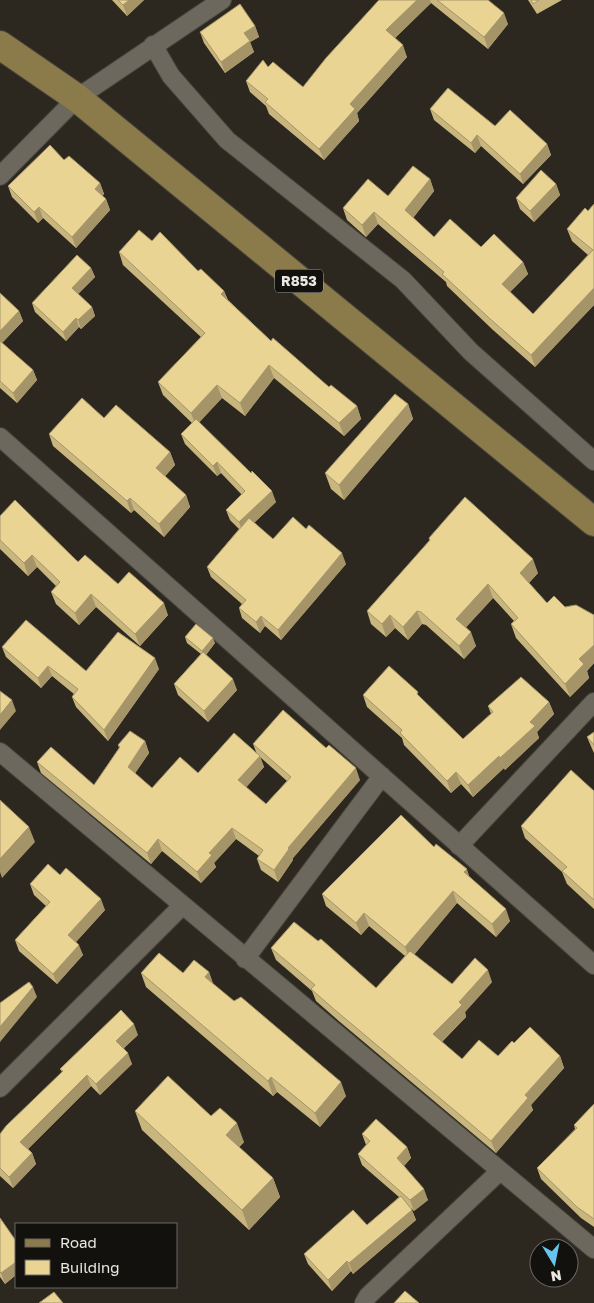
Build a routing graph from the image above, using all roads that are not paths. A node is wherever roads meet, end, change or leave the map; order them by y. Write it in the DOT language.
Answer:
graph roads {
  1 [pos="222,0"];
  2 [pos="0,45"];
  3 [pos="153,46"];
  4 [pos="77,98"];
  5 [pos="0,176"];
  6 [pos="0,437"];
  7 [pos="594,461"];
  8 [pos="594,522"];
  9 [pos="594,702"];
  10 [pos="0,752"];
  11 [pos="382,776"];
  12 [pos="460,846"];
  13 [pos="182,906"];
  14 [pos="245,959"];
  15 [pos="594,965"];
  16 [pos="0,1088"];
  17 [pos="500,1171"];
  18 [pos="594,1249"];
  19 [pos="364,1303"];
  1 -- 3 [label="street"];
  2 -- 4 [label="main road, R853"];
  3 -- 4 [label="street"];
  3 -- 7 [label="street"];
  4 -- 5 [label="street"];
  4 -- 8 [label="main road, R853"];
  6 -- 11 [label="street"];
  9 -- 12 [label="street"];
  10 -- 13 [label="street"];
  11 -- 12 [label="street"];
  11 -- 14 [label="street"];
  12 -- 15 [label="street"];
  13 -- 14 [label="street"];
  13 -- 16 [label="street"];
  14 -- 17 [label="street"];
  17 -- 18 [label="street"];
  17 -- 19 [label="street"];
}
